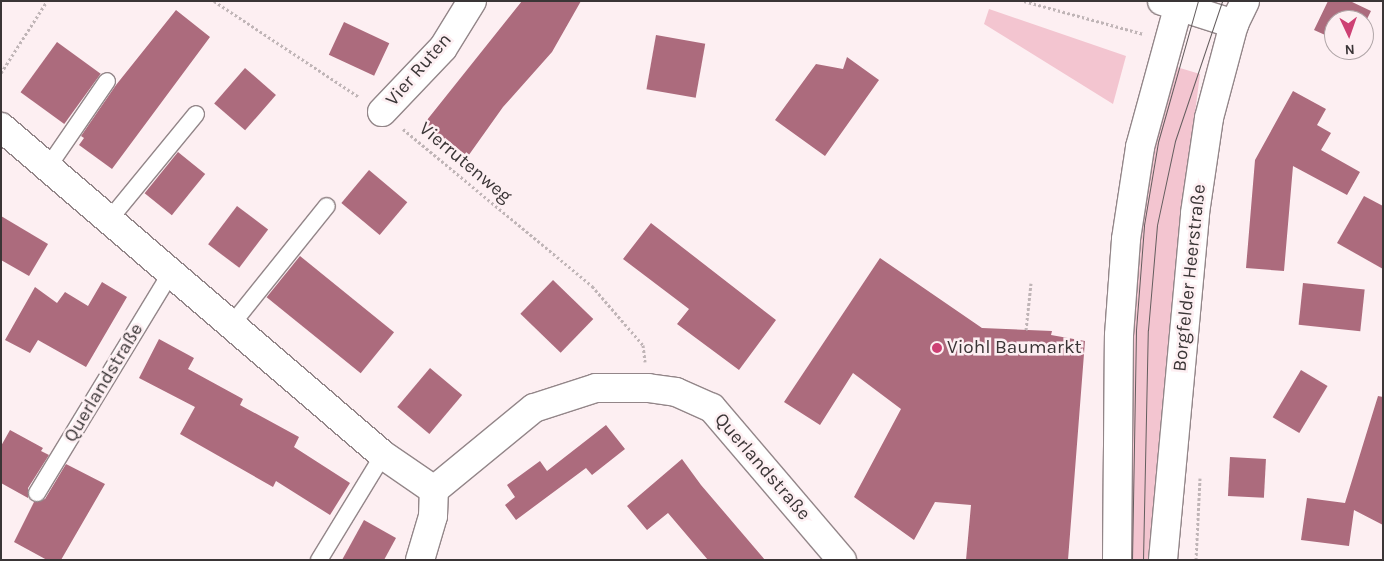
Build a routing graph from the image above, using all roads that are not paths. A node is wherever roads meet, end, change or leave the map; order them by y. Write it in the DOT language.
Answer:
graph roads {
  1 [pos="472,1"];
  2 [pos="1173,3"];
  3 [pos="1239,13"];
  4 [pos="107,81"];
  5 [pos="382,112"];
  6 [pos="196,114"];
  7 [pos="1,127"];
  8 [pos="48,167"];
  9 [pos="327,206"];
  10 [pos="108,220"];
  11 [pos="171,273"];
  12 [pos="232,324"];
  13 [pos="383,455"];
  14 [pos="434,490"];
  15 [pos="37,493"];
  16 [pos="320,560"];
  17 [pos="420,560"];
  18 [pos="842,560"];
  19 [pos="1117,560"];
  20 [pos="1163,560"];
  1 -- 5 [label="street, Vier Ruten"];
  2 -- 3 [label="street"];
  2 -- 19 [label="street"];
  3 -- 20 [label="street, Borgfelder Heerstraße"];
  4 -- 8 [label="lane"];
  6 -- 10 [label="lane"];
  7 -- 8 [label="street"];
  8 -- 10 [label="street"];
  9 -- 12 [label="lane"];
  10 -- 11 [label="street"];
  11 -- 12 [label="street"];
  11 -- 15 [label="lane, Querlandstraße"];
  12 -- 13 [label="street"];
  13 -- 14 [label="street"];
  13 -- 16 [label="lane"];
  14 -- 17 [label="street"];
  14 -- 18 [label="street, Querlandstraße"];
}
